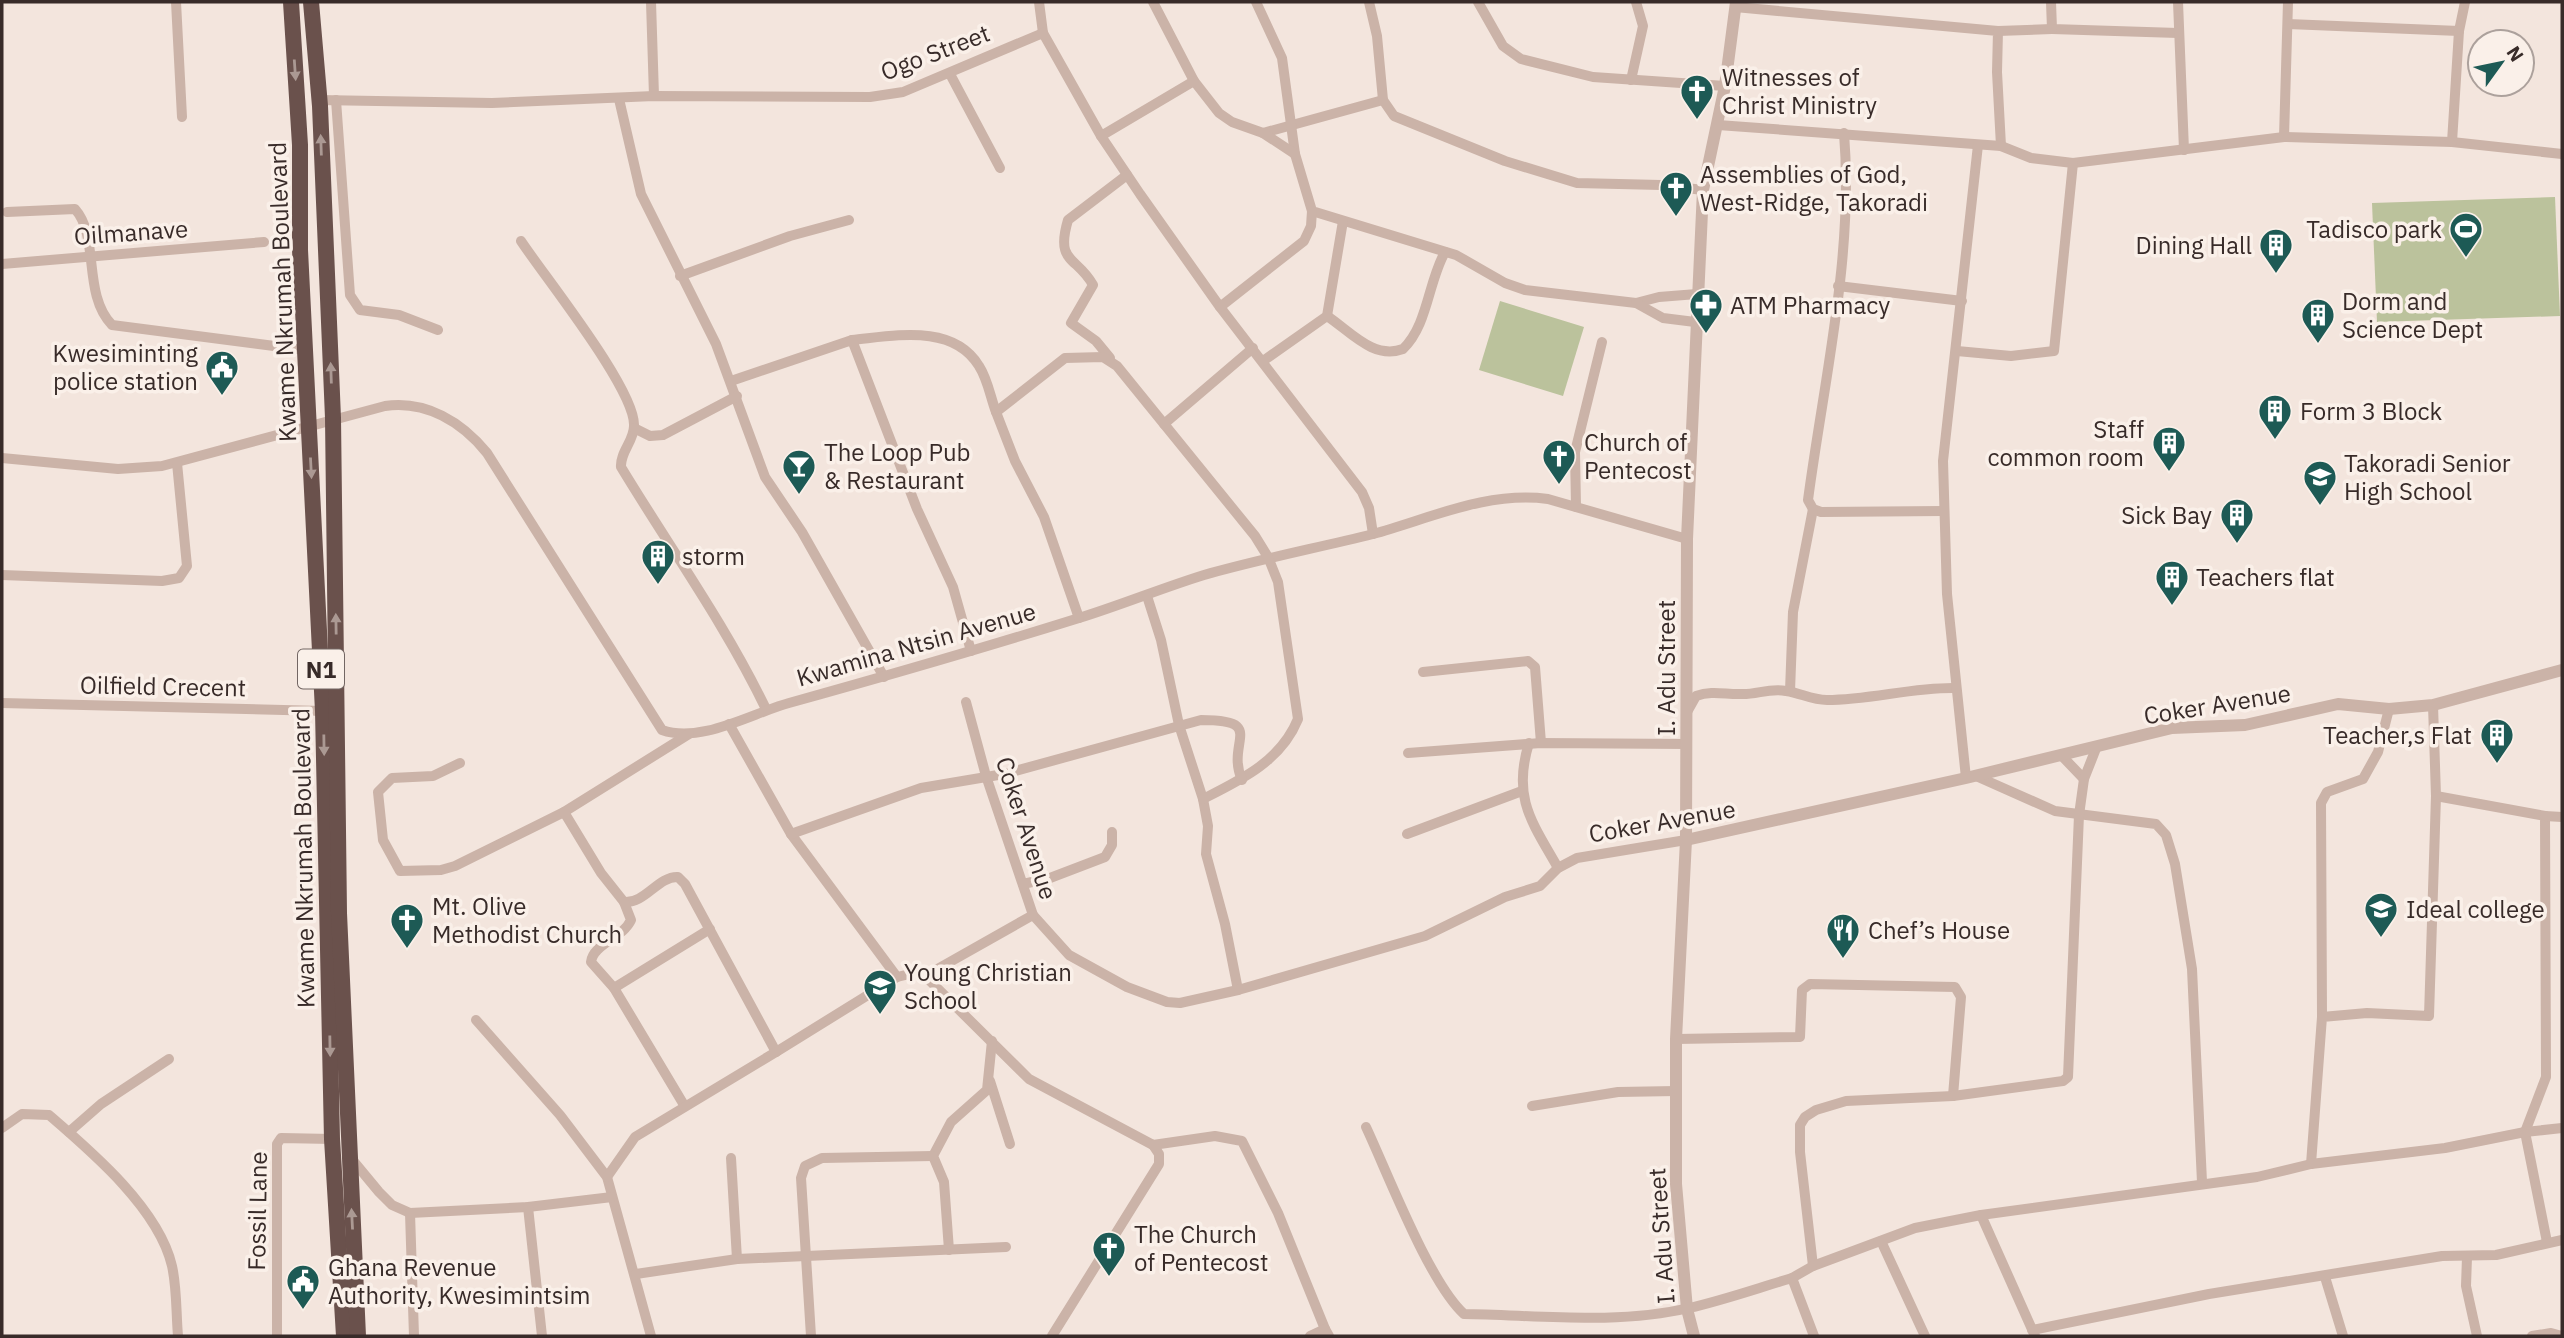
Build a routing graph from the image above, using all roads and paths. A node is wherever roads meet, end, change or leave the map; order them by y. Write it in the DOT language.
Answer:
graph roads {
  1 [pos="176,2"];
  2 [pos="291,2"];
  3 [pos="311,2"];
  4 [pos="651,2"];
  5 [pos="1040,2"];
  6 [pos="1153,2"];
  7 [pos="1256,2"];
  8 [pos="1369,2"];
  9 [pos="1478,2"];
  10 [pos="1636,2"];
  11 [pos="2051,2"];
  12 [pos="2178,2"];
  13 [pos="2288,2"];
  14 [pos="2465,2"];
  15 [pos="1735,4"];
  16 [pos="2288,24"];
  17 [pos="2052,29"];
  18 [pos="1998,31"];
  19 [pos="2459,31"];
  20 [pos="1043,33"];
  21 [pos="2178,33"];
  22 [pos="950,74"];
  23 [pos="1631,80"];
  24 [pos="1194,81"];
  25 [pos="1725,86"];
  26 [pos="654,96"];
  27 [pos="618,99"];
  28 [pos="319,100"];
  29 [pos="336,100"];
  30 [pos="1383,100"];
  31 [pos="182,117"];
  32 [pos="1293,124"];
  33 [pos="1718,125"];
  34 [pos="1263,133"];
  35 [pos="1844,134"];
  36 [pos="1101,136"];
  37 [pos="2284,137"];
  38 [pos="2452,142"];
  39 [pos="1978,145"];
  40 [pos="2001,146"];
  41 [pos="2184,150"];
  42 [pos="1295,153"];
  43 [pos="2562,155"];
  44 [pos="2073,163"];
  45 [pos="1000,168"];
  46 [pos="1127,175"];
  47 [pos="1703,190"];
  48 [pos="1311,211"];
  49 [pos="7,212"];
  50 [pos="849,220"];
  51 [pos="1343,221"];
  52 [pos="264,242"];
  53 [pos="520,242"];
  54 [pos="1445,251"];
  55 [pos="90,256"];
  56 [pos="2,264"];
  57 [pos="680,276"];
  58 [pos="1838,286"];
  59 [pos="1697,294"];
  60 [pos="1962,301"];
  61 [pos="1636,303"];
  62 [pos="1220,307"];
  63 [pos="1327,316"];
  64 [pos="1695,322"];
  65 [pos="438,330"];
  66 [pos="852,340"];
  67 [pos="1602,342"];
  68 [pos="1253,348"];
  69 [pos="305,350"];
  70 [pos="1957,351"];
  71 [pos="1111,359"];
  72 [pos="1263,361"];
  73 [pos="731,381"];
  74 [pos="737,396"];
  75 [pos="996,412"];
  76 [pos="333,418"];
  77 [pos="1164,424"];
  78 [pos="309,425"];
  79 [pos="634,428"];
  80 [pos="2,458"];
  81 [pos="177,463"];
  82 [pos="1576,507"];
  83 [pos="1812,509"];
  84 [pos="1943,511"];
  85 [pos="1373,534"];
  86 [pos="1687,539"];
  87 [pos="1268,557"];
  88 [pos="2,575"];
  89 [pos="1147,596"];
  90 [pos="1079,618"];
  91 [pos="971,651"];
  92 [pos="2562,670"];
  93 [pos="1423,672"];
  94 [pos="884,677"];
  95 [pos="1956,688"];
  96 [pos="1790,691"];
  97 [pos="966,702"];
  98 [pos="2,703"];
  99 [pos="2433,705"];
  100 [pos="766,709"];
  101 [pos="2389,709"];
  102 [pos="323,711"];
  103 [pos="1687,712"];
  104 [pos="729,724"];
  105 [pos="1179,725"];
  106 [pos="691,733"];
  107 [pos="1529,743"];
  108 [pos="1541,743"];
  109 [pos="1687,744"];
  110 [pos="2097,747"];
  111 [pos="1408,753"];
  112 [pos="2061,755"];
  113 [pos="460,763"];
  114 [pos="986,776"];
  115 [pos="1971,777"];
  116 [pos="2084,779"];
  117 [pos="1242,780"];
  118 [pos="1522,791"];
  119 [pos="2436,796"];
  120 [pos="1203,799"];
  121 [pos="564,812"];
  122 [pos="2079,815"];
  123 [pos="2545,816"];
  124 [pos="2562,817"];
  125 [pos="1112,832"];
  126 [pos="791,834"];
  127 [pos="1407,834"];
  128 [pos="1686,840"];
  129 [pos="1558,867"];
  130 [pos="1023,884"];
  131 [pos="624,902"];
  132 [pos="1033,915"];
  133 [pos="710,929"];
  134 [pos="925,976"];
  135 [pos="897,977"];
  136 [pos="614,988"];
  137 [pos="1238,990"];
  138 [pos="2322,1017"];
  139 [pos="476,1020"];
  140 [pos="1676,1039"];
  141 [pos="992,1041"];
  142 [pos="776,1052"];
  143 [pos="169,1059"];
  144 [pos="990,1080"];
  145 [pos="1676,1091"];
  146 [pos="1953,1096"];
  147 [pos="684,1105"];
  148 [pos="1532,1106"];
  149 [pos="1366,1127"];
  150 [pos="2,1128"];
  151 [pos="2562,1128"];
  152 [pos="69,1132"];
  153 [pos="2525,1132"];
  154 [pos="332,1139"];
  155 [pos="1010,1144"];
  156 [pos="1153,1145"];
  157 [pos="349,1154"];
  158 [pos="933,1156"];
  159 [pos="731,1158"];
  160 [pos="2311,1164"];
  161 [pos="607,1177"];
  162 [pos="2202,1182"];
  163 [pos="612,1197"];
  164 [pos="528,1208"];
  165 [pos="410,1213"];
  166 [pos="1981,1215"];
  167 [pos="2562,1240"];
  168 [pos="1881,1241"];
  169 [pos="2547,1242"];
  170 [pos="1006,1247"];
  171 [pos="949,1250"];
  172 [pos="807,1256"];
  173 [pos="2467,1257"];
  174 [pos="737,1259"];
  175 [pos="1813,1266"];
  176 [pos="636,1274"];
  177 [pos="2325,1277"];
  178 [pos="1792,1278"];
  179 [pos="1687,1309"];
  180 [pos="1327,1333"];
  181 [pos="2033,1333"];
  182 [pos="178,1336"];
  183 [pos="277,1336"];
  184 [pos="344,1336"];
  185 [pos="358,1336"];
  186 [pos="414,1336"];
  187 [pos="542,1336"];
  188 [pos="652,1336"];
  189 [pos="811,1336"];
  190 [pos="1052,1336"];
  191 [pos="1310,1336"];
  192 [pos="1694,1336"];
  193 [pos="1814,1336"];
  194 [pos="1925,1336"];
  195 [pos="2343,1336"];
  196 [pos="2477,1336"];
  197 [pos="2532,1336"];
  198 [pos="2562,1336"];
  1 -- 31 [label="street"];
  2 -- 69 [label="highway, Kwame Nkrumah Boulevard / N1, one-way"];
  3 -- 28 [label="highway, Kwame Nkrumah Boulevard / N1"];
  4 -- 26 [label="street"];
  5 -- 20 [label="street"];
  6 -- 24 [label="street"];
  7 -- 32 [label="street"];
  8 -- 30 [label="street"];
  9 -- 23 [label="street"];
  10 -- 23 [label="street"];
  11 -- 17 [label="street"];
  12 -- 21 [label="street"];
  13 -- 16 [label="street"];
  14 -- 19 [label="street"];
  15 -- 18 [label="street"];
  15 -- 25 [label="street, I. Adu Street"];
  16 -- 19 [label="street"];
  16 -- 37 [label="street"];
  17 -- 18 [label="street"];
  17 -- 21 [label="street"];
  18 -- 40 [label="street"];
  19 -- 38 [label="street"];
  20 -- 22 [label="street, Ogo Street"];
  20 -- 36 [label="street"];
  21 -- 41 [label="street"];
  22 -- 26 [label="street, Ogo Street"];
  22 -- 45 [label="street"];
  23 -- 25 [label="street"];
  24 -- 34 [label="street"];
  24 -- 36 [label="street"];
  25 -- 33 [label="street, I. Adu Street"];
  26 -- 27 [label="street, Ogo Street"];
  27 -- 29 [label="street, Ogo Street"];
  27 -- 57 [label="street"];
  28 -- 29 [label="street, Ogo Street"];
  76 -- 28 [label="highway, Kwame Nkrumah Boulevard / N1, one-way"];
  29 -- 65 [label="street"];
  30 -- 32 [label="street"];
  30 -- 47 [label="street"];
  32 -- 34 [label="street"];
  32 -- 42 [label="street"];
  33 -- 35 [label="street"];
  33 -- 47 [label="street, I. Adu Street"];
  34 -- 42 [label="street"];
  35 -- 39 [label="street"];
  35 -- 58 [label="street"];
  36 -- 46 [label="street"];
  37 -- 38 [label="street"];
  37 -- 41 [label="street"];
  38 -- 43 [label="street"];
  39 -- 40 [label="street"];
  39 -- 60 [label="street"];
  40 -- 44 [label="street"];
  41 -- 44 [label="street"];
  42 -- 48 [label="street"];
  44 -- 70 [label="street"];
  46 -- 62 [label="street"];
  46 -- 71 [label="street"];
  47 -- 59 [label="street, I. Adu Street"];
  48 -- 51 [label="street"];
  48 -- 62 [label="street"];
  49 -- 55 [label="street"];
  50 -- 57 [label="street"];
  51 -- 54 [label="street"];
  51 -- 63 [label="street"];
  52 -- 55 [label="street, Oilmanave"];
  53 -- 79 [label="street"];
  54 -- 61 [label="street"];
  54 -- 63 [label="street"];
  55 -- 56 [label="street, Oilmanave"];
  55 -- 69 [label="street"];
  57 -- 73 [label="street"];
  58 -- 60 [label="street"];
  58 -- 83 [label="street"];
  59 -- 61 [label="street"];
  59 -- 64 [label="street, I. Adu Street"];
  60 -- 70 [label="street"];
  61 -- 64 [label="street"];
  62 -- 68 [label="street"];
  63 -- 72 [label="street"];
  64 -- 86 [label="street, I. Adu Street"];
  66 -- 73 [label="street"];
  66 -- 75 [label="street"];
  66 -- 91 [label="street"];
  67 -- 82 [label="street"];
  68 -- 72 [label="street"];
  68 -- 77 [label="street"];
  69 -- 78 [label="highway, Kwame Nkrumah Boulevard / N1"];
  70 -- 84 [label="street"];
  71 -- 75 [label="street"];
  71 -- 77 [label="street"];
  72 -- 85 [label="street"];
  73 -- 74 [label="street"];
  74 -- 79 [label="street"];
  74 -- 94 [label="street"];
  75 -- 90 [label="street"];
  76 -- 78 [label="street, Kwamina Ntsin Avenue"];
  76 -- 106 [label="street, Kwamina Ntsin Avenue"];
  157 -- 76 [label="highway, Kwame Nkrumah Boulevard / N1, one-way"];
  77 -- 87 [label="street"];
  78 -- 81 [label="street, Kwamina Ntsin Avenue"];
  78 -- 102 [label="highway, Kwame Nkrumah Boulevard / N1, one-way"];
  79 -- 100 [label="street"];
  80 -- 81 [label="street, Kwamina Ntsin Avenue"];
  81 -- 88 [label="street"];
  82 -- 85 [label="street, Kwamina Ntsin Avenue"];
  82 -- 86 [label="street, Kwamina Ntsin Avenue"];
  83 -- 84 [label="street"];
  83 -- 96 [label="street"];
  84 -- 95 [label="street"];
  85 -- 87 [label="street, Kwamina Ntsin Avenue"];
  86 -- 103 [label="street, I. Adu Street"];
  87 -- 89 [label="street, Kwamina Ntsin Avenue"];
  87 -- 117 [label="street"];
  89 -- 90 [label="street, Kwamina Ntsin Avenue"];
  89 -- 105 [label="street"];
  90 -- 91 [label="street, Kwamina Ntsin Avenue"];
  91 -- 94 [label="street, Kwamina Ntsin Avenue"];
  92 -- 99 [label="street, Coker Avenue"];
  93 -- 108 [label="street"];
  94 -- 100 [label="street, Kwamina Ntsin Avenue"];
  95 -- 96 [label="street"];
  95 -- 115 [label="street"];
  96 -- 103 [label="street"];
  97 -- 114 [label="street, Coker Avenue"];
  98 -- 102 [label="street, Oilfield Crecent"];
  99 -- 101 [label="street, Coker Avenue"];
  99 -- 119 [label="street"];
  100 -- 104 [label="street, Kwamina Ntsin Avenue"];
  101 -- 110 [label="street, Coker Avenue"];
  101 -- 138 [label="street"];
  102 -- 154 [label="highway, Kwame Nkrumah Boulevard / N1, one-way"];
  103 -- 109 [label="street, I. Adu Street"];
  104 -- 106 [label="street, Kwamina Ntsin Avenue"];
  104 -- 126 [label="street"];
  105 -- 114 [label="street"];
  105 -- 117 [label="street"];
  105 -- 120 [label="street"];
  106 -- 121 [label="street"];
  107 -- 108 [label="street"];
  107 -- 111 [label="street"];
  107 -- 118 [label="street"];
  108 -- 109 [label="street"];
  109 -- 128 [label="street, I. Adu Street"];
  110 -- 112 [label="street, Coker Avenue"];
  110 -- 116 [label="street"];
  112 -- 115 [label="street, Coker Avenue"];
  112 -- 116 [label="street"];
  113 -- 121 [label="street"];
  114 -- 126 [label="street"];
  114 -- 130 [label="street, Coker Avenue"];
  115 -- 122 [label="street"];
  115 -- 128 [label="street, Coker Avenue"];
  116 -- 122 [label="street"];
  117 -- 120 [label="street"];
  118 -- 127 [label="street"];
  118 -- 129 [label="street"];
  119 -- 123 [label="street"];
  119 -- 138 [label="street"];
  120 -- 137 [label="street"];
  121 -- 131 [label="street"];
  122 -- 146 [label="street"];
  122 -- 162 [label="street"];
  123 -- 124 [label="street"];
  123 -- 153 [label="street"];
  125 -- 130 [label="street"];
  126 -- 135 [label="street"];
  128 -- 129 [label="street, Coker Avenue"];
  128 -- 140 [label="street, I. Adu Street"];
  129 -- 137 [label="street, Coker Avenue"];
  130 -- 132 [label="street, Coker Avenue"];
  131 -- 133 [label="street"];
  131 -- 136 [label="street"];
  132 -- 134 [label="street"];
  132 -- 137 [label="street, Coker Avenue"];
  133 -- 136 [label="street"];
  133 -- 142 [label="street"];
  134 -- 135 [label="street"];
  134 -- 141 [label="street"];
  135 -- 142 [label="street"];
  136 -- 147 [label="street"];
  138 -- 160 [label="street"];
  139 -- 161 [label="street"];
  140 -- 145 [label="street, I. Adu Street"];
  140 -- 146 [label="street"];
  141 -- 144 [label="street"];
  141 -- 156 [label="street"];
  142 -- 147 [label="street"];
  143 -- 152 [label="street"];
  144 -- 155 [label="street"];
  144 -- 158 [label="street"];
  145 -- 148 [label="street"];
  145 -- 179 [label="street, I. Adu Street"];
  146 -- 175 [label="street"];
  147 -- 161 [label="street"];
  149 -- 179 [label="street"];
  150 -- 152 [label="street"];
  151 -- 153 [label="street"];
  152 -- 182 [label="street"];
  153 -- 160 [label="street"];
  153 -- 169 [label="street"];
  154 -- 183 [label="street, Fossil Lane"];
  154 -- 184 [label="highway, Kwame Nkrumah Boulevard / N1"];
  156 -- 180 [label="street"];
  156 -- 190 [label="street"];
  157 -- 165 [label="street"];
  185 -- 157 [label="highway, Kwame Nkrumah Boulevard / N1, one-way"];
  158 -- 171 [label="street"];
  158 -- 172 [label="street"];
  159 -- 174 [label="street"];
  160 -- 162 [label="street"];
  161 -- 163 [label="street"];
  162 -- 166 [label="street"];
  163 -- 164 [label="street"];
  163 -- 176 [label="street"];
  164 -- 165 [label="street"];
  164 -- 187 [label="street"];
  165 -- 186 [label="street"];
  166 -- 168 [label="street"];
  166 -- 181 [label="street"];
  167 -- 169 [label="street"];
  168 -- 175 [label="street"];
  168 -- 194 [label="street"];
  169 -- 173 [label="street"];
  170 -- 171 [label="street"];
  171 -- 172 [label="street"];
  172 -- 174 [label="street"];
  172 -- 189 [label="street"];
  173 -- 177 [label="street"];
  173 -- 196 [label="street"];
  174 -- 176 [label="street"];
  175 -- 178 [label="street"];
  176 -- 188 [label="street"];
  177 -- 181 [label="street"];
  177 -- 195 [label="street"];
  178 -- 179 [label="street"];
  178 -- 193 [label="street"];
  179 -- 192 [label="street, I. Adu Street"];
  180 -- 191 [label="street"];
  197 -- 198 [label="street"];
}
